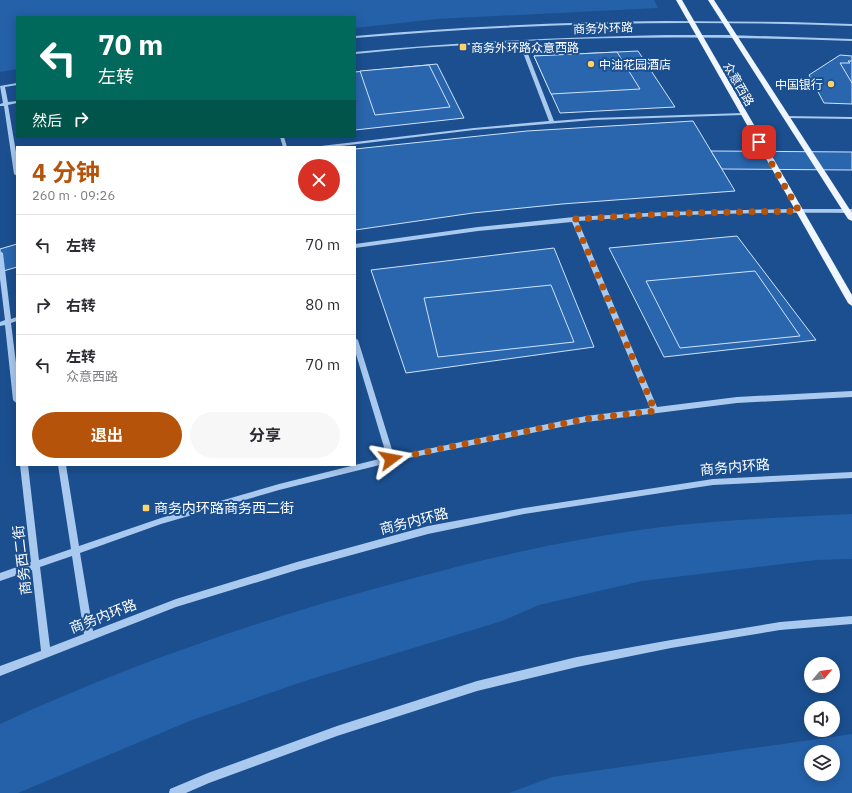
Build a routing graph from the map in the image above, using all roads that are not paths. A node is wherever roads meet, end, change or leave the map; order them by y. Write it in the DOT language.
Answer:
graph roads {
  1 [pos="679,0"];
  2 [pos="711,0"];
  3 [pos="691,22"];
  4 [pos="725,22"];
  5 [pos="852,25"];
  6 [pos="699,36"];
  7 [pos="356,37"];
  8 [pos="734,37"];
  9 [pos="852,40"];
  10 [pos="520,41"];
  11 [pos="356,53"];
  12 [pos="16,84"];
  13 [pos="2,86"];
  14 [pos="16,102"];
  15 [pos="6,104"];
  16 [pos="0,105"];
  17 [pos="743,114"];
  18 [pos="786,117"];
  19 [pos="852,118"];
  20 [pos="552,122"];
  21 [pos="329,146"];
  22 [pos="16,168"];
  23 [pos="799,211"];
  24 [pos="849,211"];
  25 [pos="574,219"];
  26 [pos="852,219"];
  27 [pos="356,246"];
  28 [pos="0,253"];
  29 [pos="852,303"];
  30 [pos="16,319"];
  31 [pos="8,322"];
  32 [pos="0,324"];
  33 [pos="356,343"];
  34 [pos="16,391"];
  35 [pos="852,394"];
  36 [pos="655,411"];
  37 [pos="391,459"];
  38 [pos="24,466"];
  39 [pos="62,466"];
  40 [pos="852,475"];
  41 [pos="76,550"];
  42 [pos="36,564"];
  43 [pos="0,577"];
  44 [pos="852,620"];
  45 [pos="89,636"];
  46 [pos="46,652"];
  47 [pos="0,671"];
  48 [pos="174,793"];
  1 -- 3 [label="main road, 众意西路"];
  2 -- 4 [label="main road, 众意西路"];
  3 -- 4 [label="street, 商务外环路"];
  3 -- 6 [label="main road, 众意西路"];
  3 -- 7 [label="street, 商务外环路"];
  4 -- 5 [label="street, 商务外环路"];
  4 -- 8 [label="main road, 众意西路"];
  6 -- 8 [label="street, 商务外环路"];
  6 -- 10 [label="street, 商务外环路"];
  6 -- 17 [label="main road, 众意西路"];
  8 -- 9 [label="street, 商务外环路"];
  8 -- 18 [label="main road, 众意西路"];
  10 -- 11 [label="street, 商务外环路"];
  10 -- 20 [label="street"];
  12 -- 13 [label="street"];
  13 -- 15 [label="street"];
  14 -- 15 [label="street"];
  15 -- 16 [label="street"];
  15 -- 22 [label="street"];
  17 -- 20 [label="street"];
  17 -- 23 [label="main road, 众意西路"];
  18 -- 19 [label="street"];
  18 -- 24 [label="main road, 众意西路"];
  20 -- 21 [label="street"];
  23 -- 24 [label="street"];
  23 -- 25 [label="street"];
  23 -- 29 [label="main road, 众意西路"];
  24 -- 26 [label="main road, 众意西路"];
  25 -- 27 [label="street"];
  25 -- 36 [label="street"];
  28 -- 31 [label="street"];
  30 -- 31 [label="street"];
  31 -- 32 [label="street"];
  31 -- 34 [label="street"];
  33 -- 37 [label="street"];
  35 -- 36 [label="street"];
  36 -- 37 [label="street"];
  37 -- 41 [label="street"];
  38 -- 42 [label="street, 商务西二街"];
  39 -- 41 [label="street"];
  40 -- 45 [label="street, 商务内环路"];
  41 -- 42 [label="street"];
  41 -- 45 [label="street"];
  42 -- 43 [label="street"];
  42 -- 46 [label="street, 商务西二街"];
  44 -- 48 [label="street"];
  45 -- 46 [label="street, 商务内环路"];
  46 -- 47 [label="street, 商务内环路"];
}
